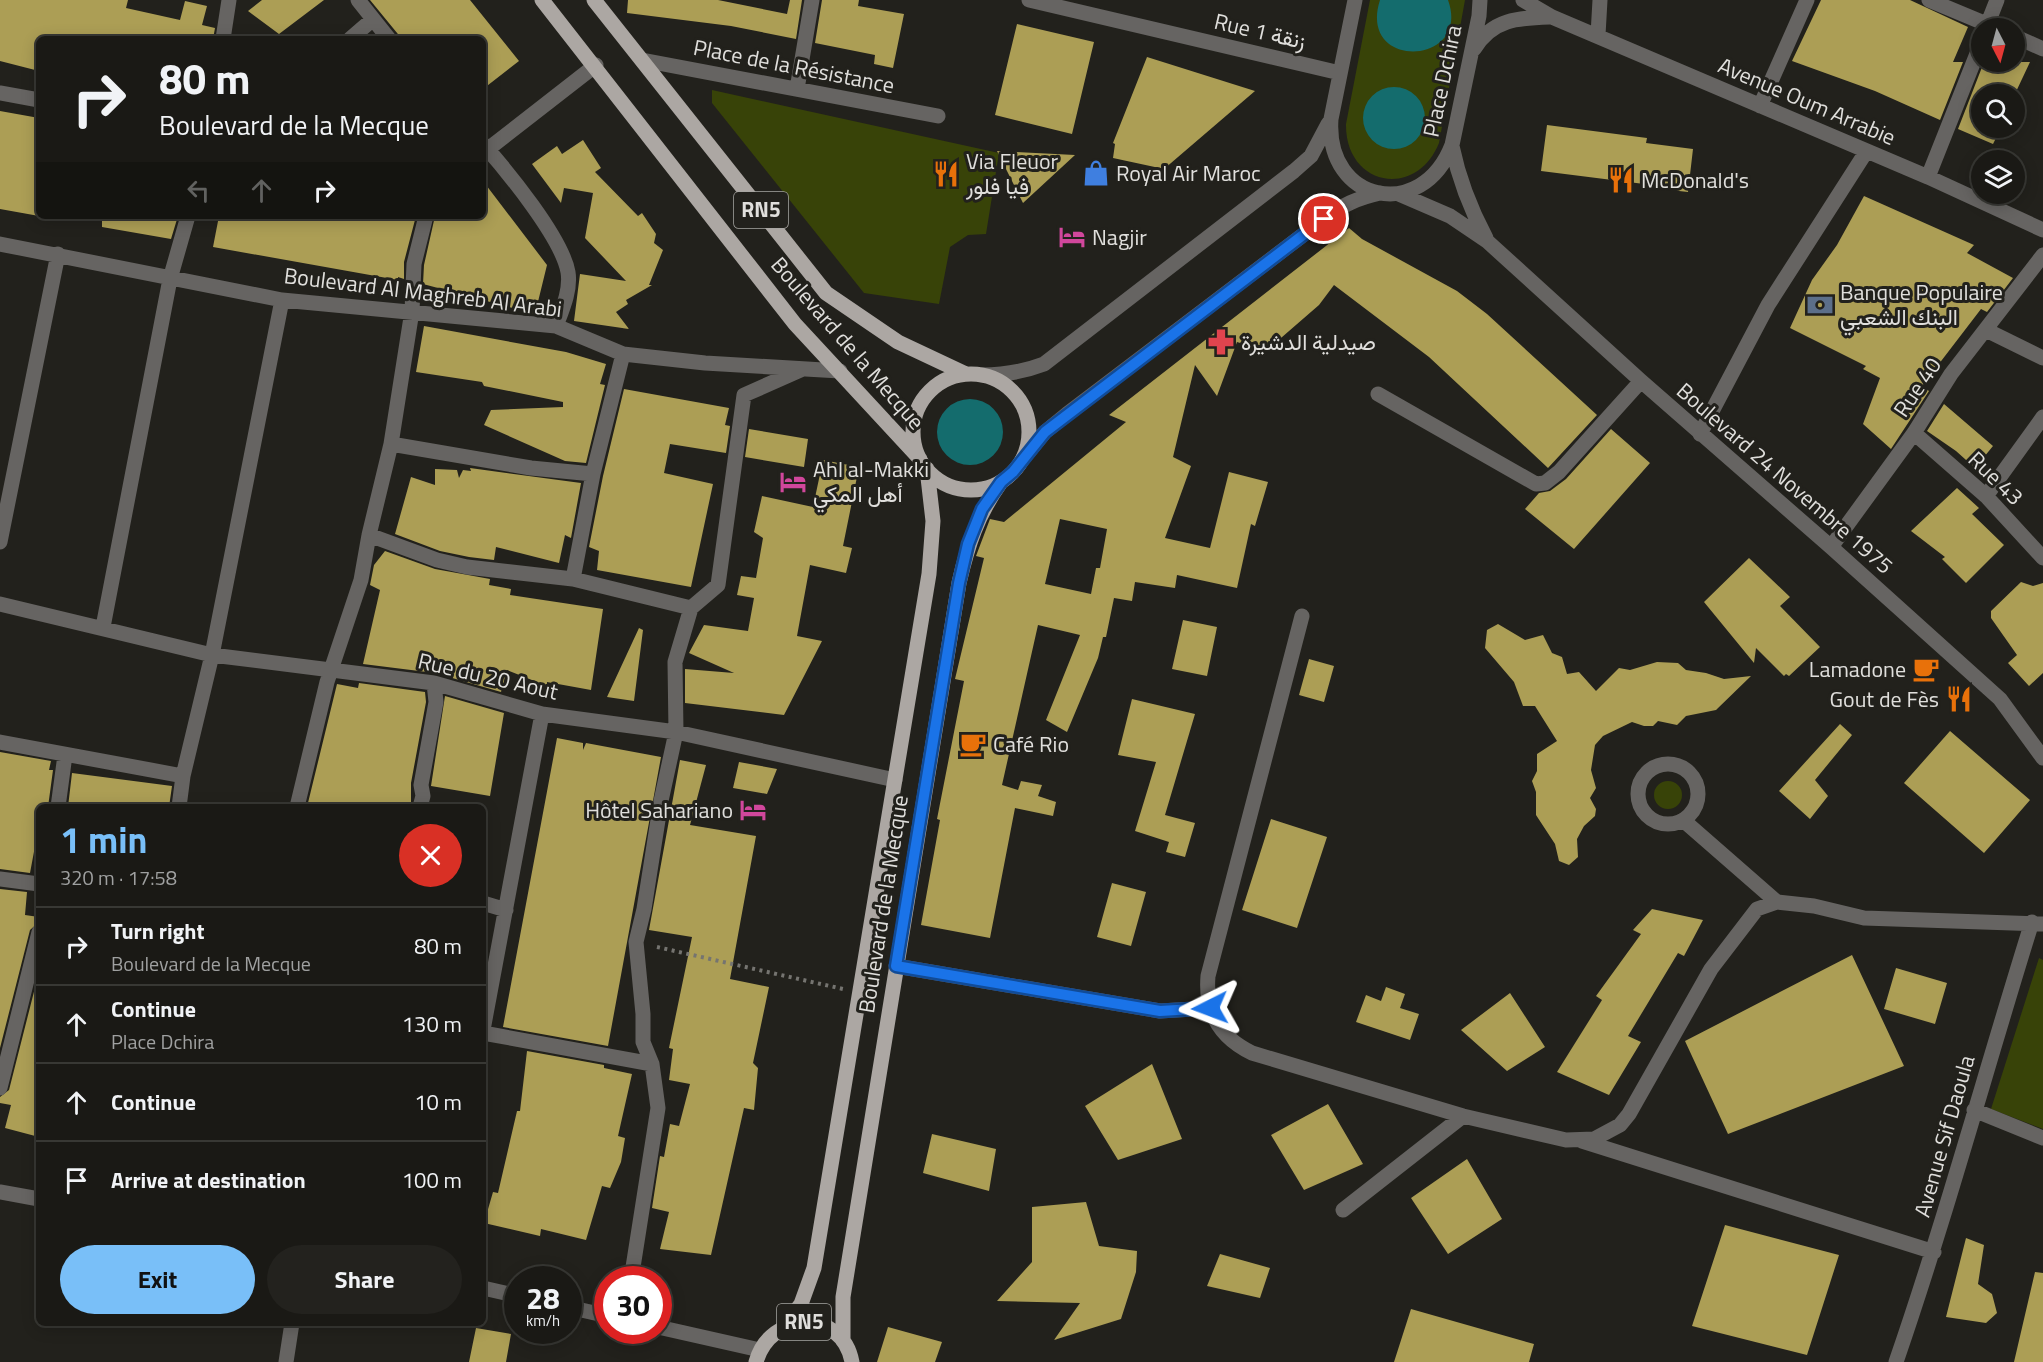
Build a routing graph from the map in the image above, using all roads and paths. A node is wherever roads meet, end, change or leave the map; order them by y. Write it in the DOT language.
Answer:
graph roads {
  1 [pos="228,0"];
  2 [pos="358,0"];
  3 [pos="542,0"];
  4 [pos="594,0"];
  5 [pos="812,0"];
  6 [pos="1029,0"];
  7 [pos="1355,0"];
  8 [pos="1480,0"];
  9 [pos="1523,0"];
  10 [pos="1600,0"];
  11 [pos="1807,0"];
  12 [pos="1929,0"];
  13 [pos="1997,0"];
  14 [pos="1552,17"];
  15 [pos="1992,18"];
  16 [pos="1971,19"];
  17 [pos="372,20"];
  18 [pos="1598,35"];
  19 [pos="223,36"];
  20 [pos="353,36"];
  21 [pos="386,36"];
  22 [pos="2025,41"];
  23 [pos="2043,49"];
  24 [pos="1471,54"];
  25 [pos="642,60"];
  26 [pos="596,65"];
  27 [pos="1971,69"];
  28 [pos="1340,73"];
  29 [pos="797,89"];
  30 [pos="0,93"];
  31 [pos="36,99"];
  32 [pos="1760,106"];
  33 [pos="938,116"];
  34 [pos="1331,119"];
  35 [pos="1452,145"];
  36 [pos="486,148"];
  37 [pos="486,150"];
  38 [pos="1866,152"];
  39 [pos="1928,177"];
  40 [pos="1380,193"];
  41 [pos="1399,194"];
  42 [pos="187,219"];
  43 [pos="425,219"];
  44 [pos="2043,230"];
  45 [pos="1487,241"];
  46 [pos="0,244"];
  47 [pos="58,254"];
  48 [pos="2043,255"];
  49 [pos="170,279"];
  50 [pos="282,300"];
  51 [pos="412,311"];
  52 [pos="556,326"];
  53 [pos="1986,330"];
  54 [pos="623,354"];
  55 [pos="2043,358"];
  56 [pos="802,369"];
  57 [pos="840,371"];
  58 [pos="966,374"];
  59 [pos="982,375"];
  60 [pos="1641,381"];
  61 [pos="1378,394"];
  62 [pos="2043,417"];
  63 [pos="1914,433"];
  64 [pos="1700,434"];
  65 [pos="391,444"];
  66 [pos="1022,460"];
  67 [pos="923,464"];
  68 [pos="593,474"];
  69 [pos="1001,482"];
  70 [pos="1986,496"];
  71 [pos="369,535"];
  72 [pos="0,542"];
  73 [pos="1831,547"];
  74 [pos="2043,558"];
  75 [pos="573,579"];
  76 [pos="0,604"];
  77 [pos="691,608"];
  78 [pos="1302,616"];
  79 [pos="103,627"];
  80 [pos="212,655"];
  81 [pos="333,670"];
  82 [pos="434,683"];
  83 [pos="542,714"];
  84 [pos="676,732"];
  85 [pos="0,742"];
  86 [pos="65,755"];
  87 [pos="2043,758"];
  88 [pos="183,776"];
  89 [pos="895,780"];
  90 [pos="58,804"];
  91 [pos="179,804"];
  92 [pos="298,804"];
  93 [pos="420,804"];
  94 [pos="1683,820"];
  95 [pos="0,879"];
  96 [pos="36,884"];
  97 [pos="1777,902"];
  98 [pos="486,904"];
  99 [pos="506,910"];
  100 [pos="2037,923"];
  101 [pos="636,942"];
  102 [pos="36,944"];
  103 [pos="896,966"];
  104 [pos="860,993"];
  105 [pos="486,1001"];
  106 [pos="1210,1008"];
  107 [pos="486,1032"];
  108 [pos="652,1064"];
  109 [pos="0,1088"];
  110 [pos="1974,1110"];
  111 [pos="1463,1116"];
  112 [pos="2043,1138"];
  113 [pos="1582,1140"];
  114 [pos="0,1192"];
  115 [pos="36,1198"];
  116 [pos="1343,1210"];
  117 [pos="1934,1252"];
  118 [pos="633,1266"];
  119 [pos="486,1289"];
  120 [pos="504,1293"];
  121 [pos="292,1326"];
  122 [pos="784,1326"];
  123 [pos="672,1331"];
  124 [pos="843,1341"];
  125 [pos="758,1356"];
  126 [pos="286,1362"];
  127 [pos="852,1362"];
  128 [pos="1896,1362"];
  1 -- 19 [label="street"];
  2 -- 17 [label="street"];
  3 -- 26 [label="main road, Boulevard de la Mecque / RN5"];
  4 -- 25 [label="main road, Boulevard de la Mecque / RN5"];
  5 -- 29 [label="street"];
  6 -- 28 [label="street, Rue 1 زنقة"];
  7 -- 28 [label="street, Place Dchira"];
  8 -- 24 [label="street, Place Dchira"];
  9 -- 14 [label="street, Avenue Oum Arrabie"];
  10 -- 18 [label="street"];
  11 -- 32 [label="street"];
  12 -- 16 [label="street"];
  13 -- 15 [label="street"];
  14 -- 18 [label="street, Avenue Oum Arrabie"];
  14 -- 24 [label="street, Avenue Oum Arrabie"];
  17 -- 20 [label="street"];
  17 -- 21 [label="street"];
  18 -- 32 [label="street, Avenue Oum Arrabie"];
  22 -- 23 [label="street"];
  24 -- 35 [label="street, Place Dchira"];
  25 -- 29 [label="street, Place de la Résistance"];
  25 -- 58 [label="main road, Boulevard de la Mecque / RN5"];
  26 -- 36 [label="street"];
  26 -- 57 [label="main road, Boulevard de la Mecque / RN5"];
  27 -- 39 [label="street"];
  28 -- 34 [label="street, Place Dchira"];
  29 -- 33 [label="street, Place de la Résistance"];
  30 -- 31 [label="street"];
  32 -- 38 [label="street, Avenue Oum Arrabie"];
  34 -- 40 [label="street, Place Dchira"];
  34 -- 59 [label="street"];
  35 -- 41 [label="street, Place Dchira"];
  35 -- 45 [label="street, Boulevard 24 Novembre 1975"];
  37 -- 52 [label="street"];
  38 -- 39 [label="street, Avenue Oum Arrabie"];
  38 -- 64 [label="street"];
  39 -- 44 [label="street, Avenue Oum Arrabie"];
  40 -- 41 [label="street, Place Dchira"];
  40 -- 66 [label="street"];
  41 -- 45 [label="street, Boulevard 24 Novembre 1975"];
  42 -- 49 [label="street"];
  43 -- 51 [label="street"];
  45 -- 60 [label="street, Boulevard 24 Novembre 1975"];
  46 -- 47 [label="street, Boulevard Al Maghreb Al Arabi"];
  47 -- 49 [label="street, Boulevard Al Maghreb Al Arabi"];
  47 -- 72 [label="street"];
  48 -- 53 [label="street, Rue 40"];
  49 -- 50 [label="street, Boulevard Al Maghreb Al Arabi"];
  49 -- 79 [label="street"];
  50 -- 51 [label="street, Boulevard Al Maghreb Al Arabi"];
  50 -- 80 [label="street"];
  51 -- 52 [label="street, Boulevard Al Maghreb Al Arabi"];
  51 -- 65 [label="street"];
  52 -- 54 [label="street, Boulevard Al Maghreb Al Arabi"];
  53 -- 55 [label="street"];
  53 -- 63 [label="street, Rue 40"];
  54 -- 56 [label="street, Boulevard Al Maghreb Al Arabi"];
  54 -- 68 [label="street"];
  56 -- 57 [label="street, Boulevard Al Maghreb Al Arabi"];
  56 -- 77 [label="street"];
  57 -- 67 [label="main road, Boulevard de la Mecque / RN5"];
  58 -- 59 [label="main road, RN5"];
  58 -- 67 [label="main road, RN5"];
  59 -- 66 [label="main road, RN5"];
  60 -- 61 [label="street"];
  60 -- 64 [label="street, Boulevard 24 Novembre 1975"];
  62 -- 70 [label="street"];
  63 -- 70 [label="street, Rue 43"];
  63 -- 73 [label="street, Rue 40"];
  64 -- 73 [label="street, Boulevard 24 Novembre 1975"];
  65 -- 68 [label="street"];
  65 -- 71 [label="street"];
  66 -- 69 [label="main road, RN5"];
  67 -- 69 [label="main road, RN5"];
  67 -- 89 [label="main road, RN5"];
  68 -- 75 [label="street"];
  69 -- 103 [label="main road, Boulevard de la Mecque / RN5"];
  70 -- 74 [label="street, Rue 43"];
  71 -- 75 [label="street"];
  71 -- 81 [label="street"];
  73 -- 87 [label="street, Boulevard 24 Novembre 1975"];
  75 -- 77 [label="street"];
  76 -- 79 [label="street, Rue du 20 Aout"];
  77 -- 84 [label="street"];
  78 -- 106 [label="street"];
  79 -- 80 [label="street, Rue du 20 Aout"];
  80 -- 81 [label="street, Rue du 20 Aout"];
  80 -- 88 [label="street"];
  81 -- 82 [label="street, Rue du 20 Aout"];
  81 -- 92 [label="street"];
  82 -- 83 [label="street, Rue du 20 Aout"];
  82 -- 93 [label="street"];
  83 -- 84 [label="street, Rue du 20 Aout"];
  83 -- 99 [label="street"];
  84 -- 89 [label="street, Rue du 20 Aout"];
  84 -- 101 [label="street"];
  85 -- 86 [label="street"];
  86 -- 88 [label="street"];
  86 -- 90 [label="street"];
  88 -- 91 [label="street"];
  89 -- 104 [label="main road, RN5"];
  94 -- 97 [label="street"];
  95 -- 96 [label="street"];
  97 -- 100 [label="street"];
  97 -- 113 [label="street"];
  98 -- 99 [label="street"];
  99 -- 105 [label="street"];
  100 -- 110 [label="street, Avenue Sif Daoula"];
  101 -- 104 [label="path"];
  101 -- 108 [label="street"];
  102 -- 109 [label="street"];
  103 -- 106 [label="street"];
  103 -- 124 [label="main road, Boulevard de la Mecque / RN5"];
  104 -- 122 [label="main road, RN5"];
  106 -- 111 [label="street"];
  107 -- 108 [label="street"];
  108 -- 118 [label="street"];
  110 -- 112 [label="street"];
  110 -- 117 [label="street, Avenue Sif Daoula"];
  111 -- 113 [label="street"];
  111 -- 116 [label="street"];
  113 -- 117 [label="street"];
  114 -- 115 [label="street"];
  117 -- 128 [label="street, Avenue Sif Daoula"];
  119 -- 120 [label="street"];
  121 -- 126 [label="street"];
  122 -- 124 [label="main road, RN5"];
  122 -- 125 [label="main road, RN5"];
  123 -- 125 [label="street"];
  124 -- 127 [label="main road, RN5"];
}
